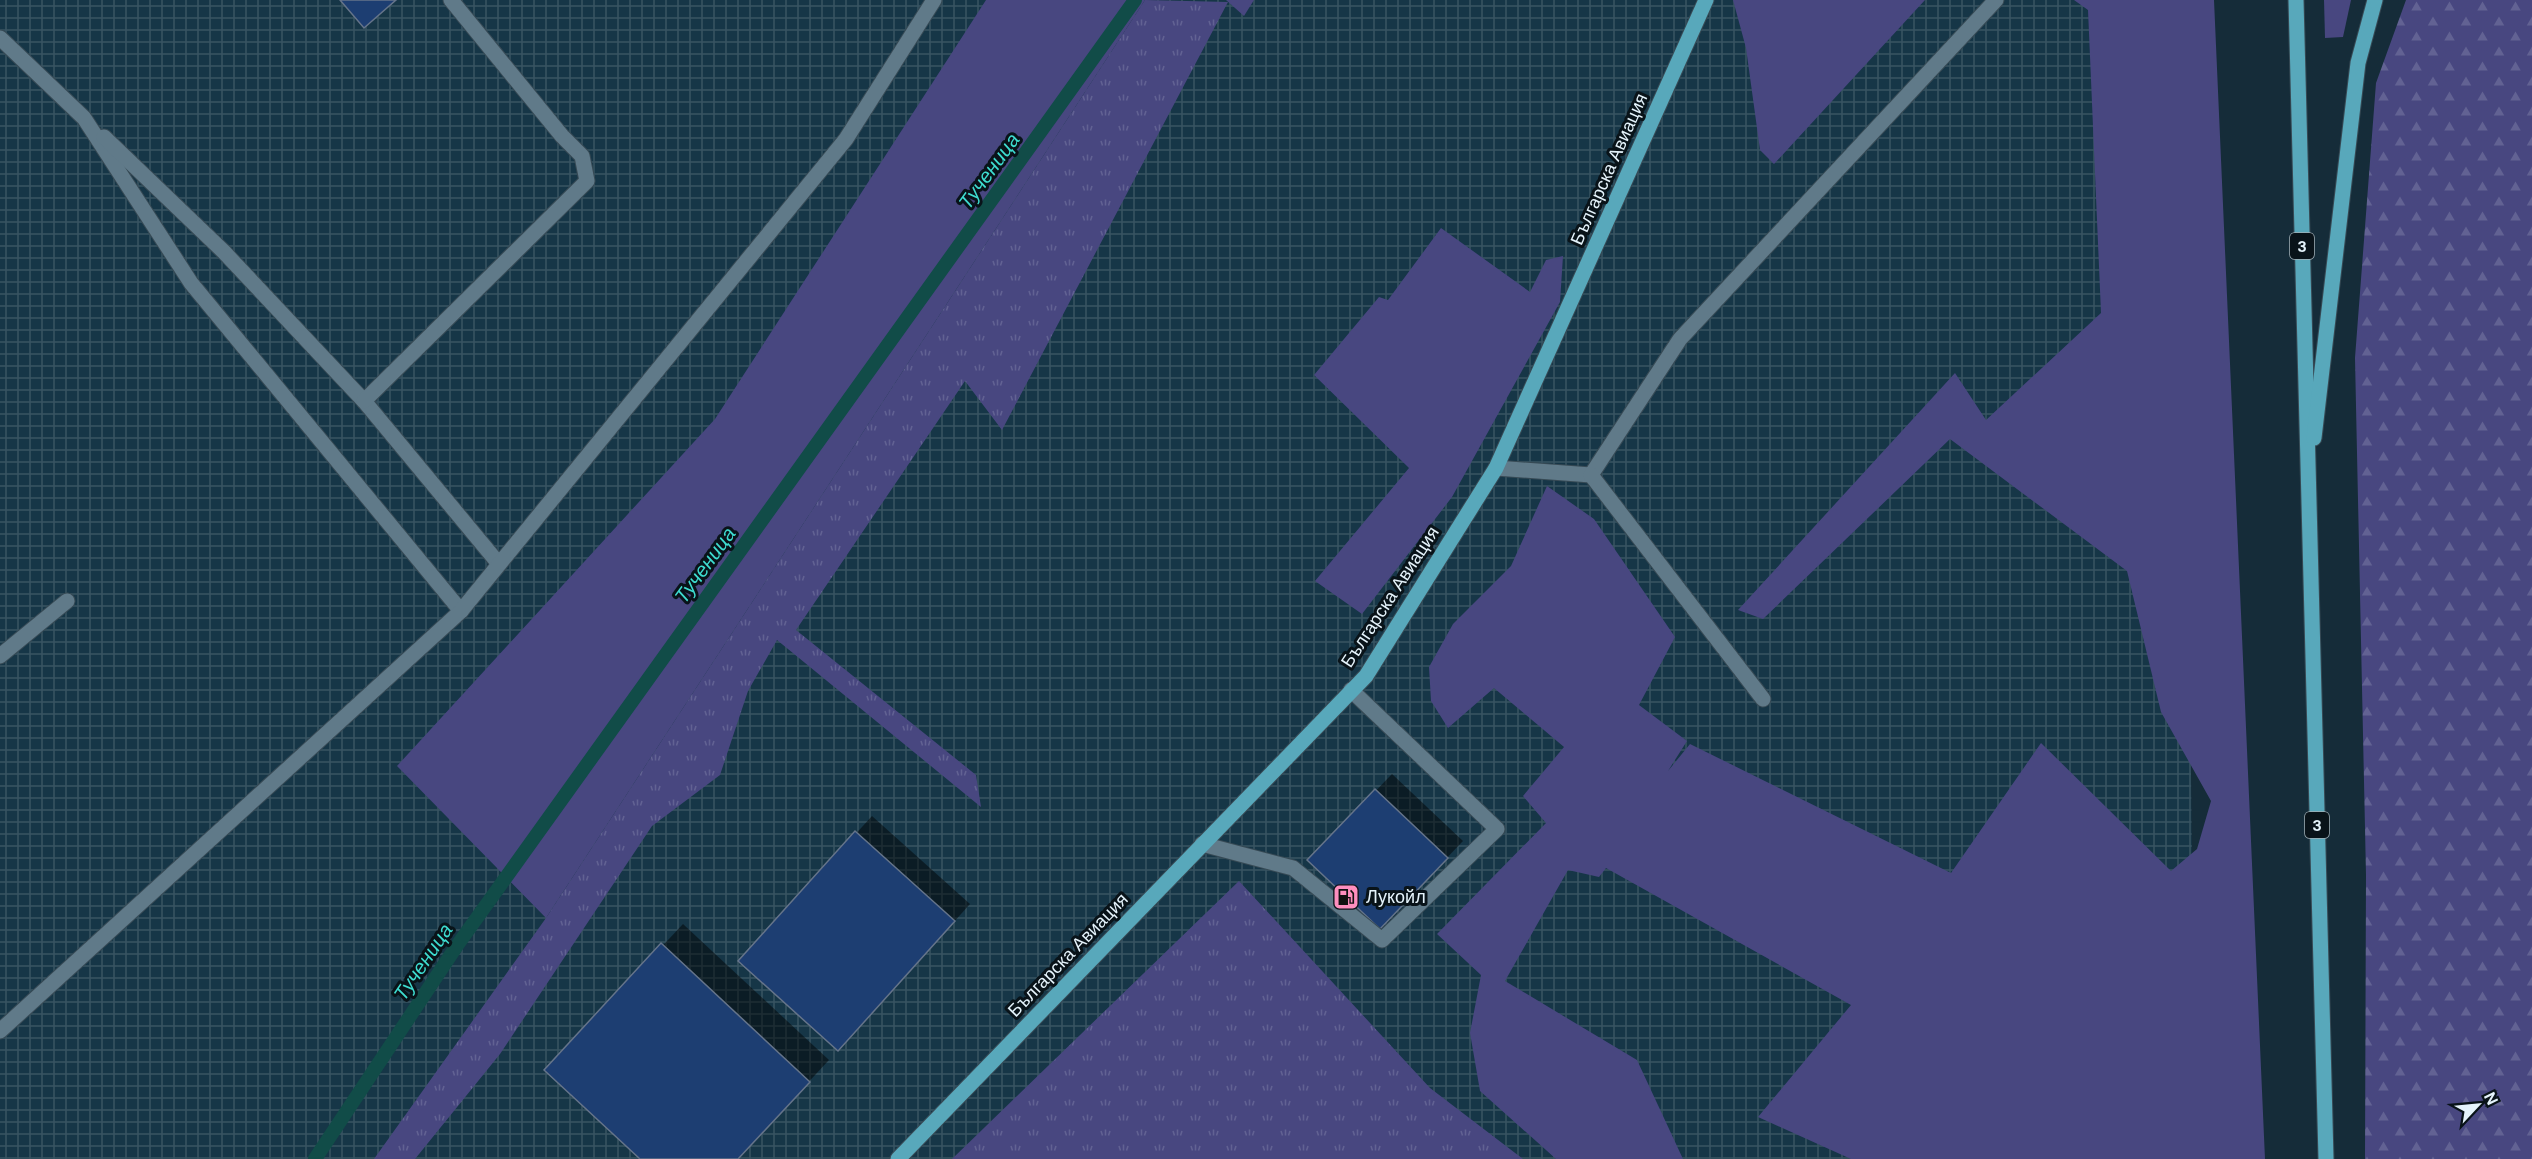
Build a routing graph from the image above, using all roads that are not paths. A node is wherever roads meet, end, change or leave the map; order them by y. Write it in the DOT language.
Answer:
graph roads {
  1 [pos="451,0"];
  2 [pos="934,0"];
  3 [pos="1706,0"];
  4 [pos="1996,0"];
  5 [pos="2296,0"];
  6 [pos="2375,0"];
  7 [pos="0,38"];
  8 [pos="84,118"];
  9 [pos="364,401"];
  10 [pos="1496,468"];
  11 [pos="1591,476"];
  12 [pos="2308,492"];
  13 [pos="499,564"];
  14 [pos="67,601"];
  15 [pos="461,611"];
  16 [pos="0,656"];
  17 [pos="1351,690"];
  18 [pos="1763,699"];
  19 [pos="1202,844"];
  20 [pos="0,1031"];
  21 [pos="898,1159"];
  22 [pos="2326,1159"];
  1 -- 9 [label="lane"];
  2 -- 13 [label="lane"];
  3 -- 10 [label="main road, Българска Авиация"];
  4 -- 11 [label="lane"];
  5 -- 12 [label="main road, 3"];
  6 -- 12 [label="main road"];
  7 -- 8 [label="lane"];
  8 -- 9 [label="lane"];
  8 -- 15 [label="lane"];
  9 -- 13 [label="lane"];
  10 -- 11 [label="lane"];
  10 -- 17 [label="main road, Българска Авиация"];
  11 -- 18 [label="lane"];
  12 -- 22 [label="main road, 3"];
  13 -- 15 [label="lane"];
  14 -- 16 [label="lane"];
  15 -- 20 [label="lane"];
  17 -- 19 [label="main road, Българска Авиация"];
  17 -- 19 [label="lane"];
  19 -- 21 [label="main road, Българска Авиация"];
}
